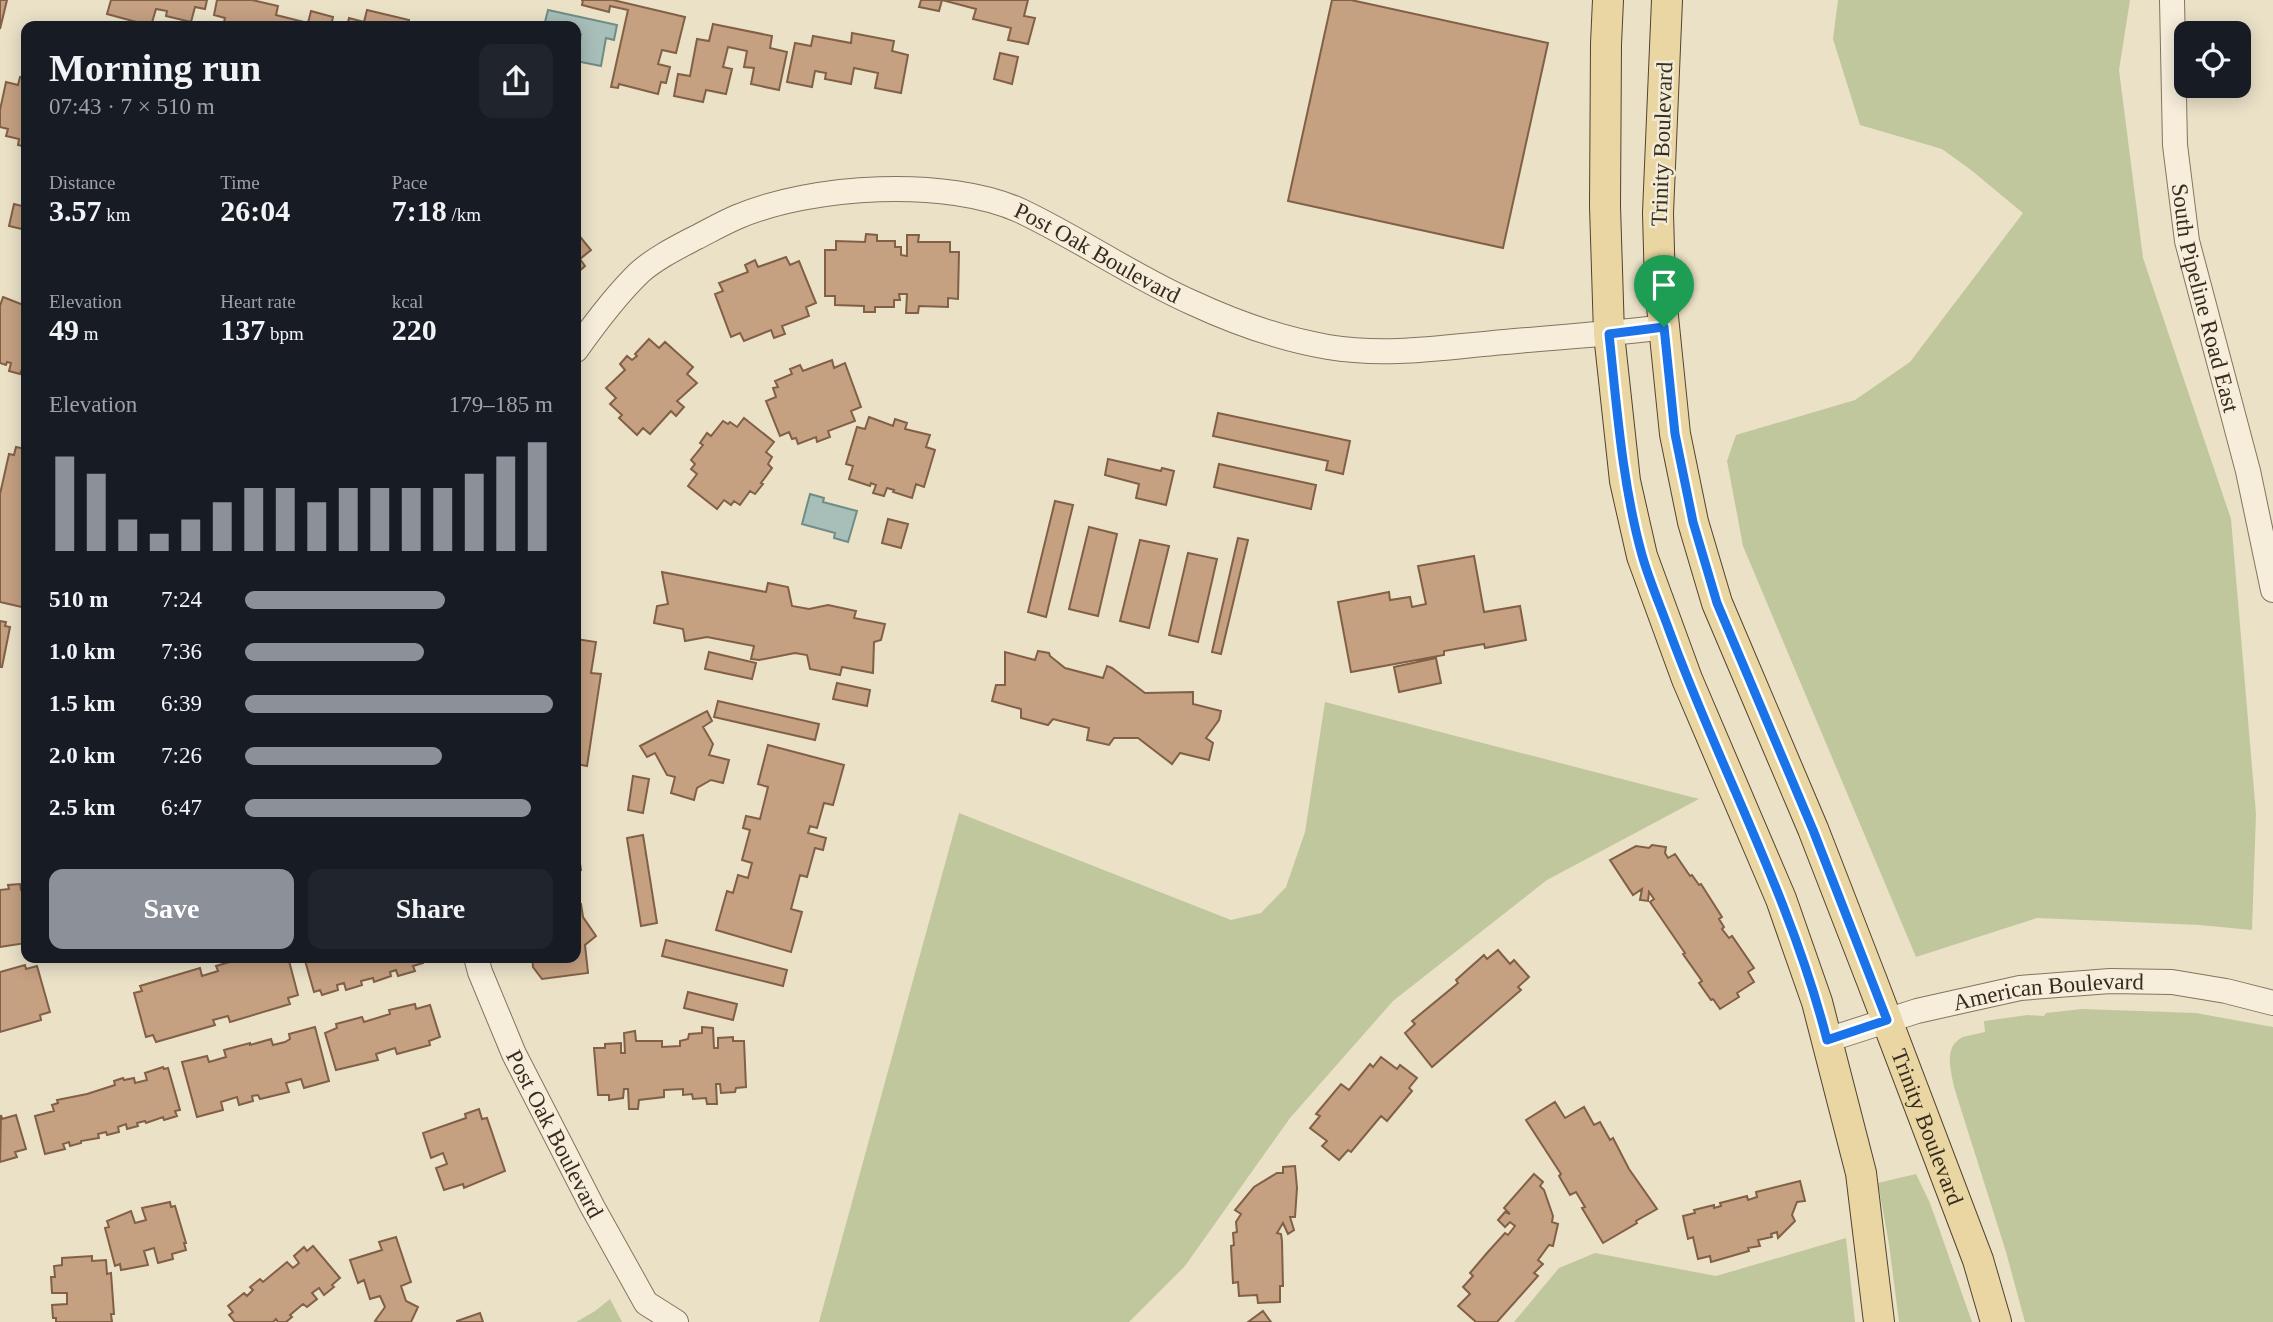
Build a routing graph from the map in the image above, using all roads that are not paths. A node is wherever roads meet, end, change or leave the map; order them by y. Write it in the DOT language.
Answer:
graph roads {
  1 [pos="1608,0"];
  2 [pos="1667,0"];
  3 [pos="2172,0"];
  4 [pos="1664,327"];
  5 [pos="1609,334"];
  6 [pos="581,342"];
  7 [pos="2273,590"];
  8 [pos="478,963"];
  9 [pos="2273,1003"];
  10 [pos="1887,1020"];
  11 [pos="1827,1040"];
  12 [pos="646,1313"];
  13 [pos="676,1322"];
  14 [pos="1880,1322"];
  15 [pos="1996,1322"];
  1 -- 5 [label="main road"];
  2 -- 4 [label="main road, Trinity Boulevard"];
  3 -- 7 [label="street, South Pipeline Road East"];
  4 -- 5 [label="street, Post Oak Boulevard"];
  4 -- 10 [label="main road, Trinity Boulevard"];
  5 -- 6 [label="street, Post Oak Boulevard"];
  5 -- 11 [label="main road"];
  8 -- 12 [label="street, Post Oak Boulevard"];
  9 -- 10 [label="street, American Boulevard"];
  10 -- 11 [label="street, American Boulevard"];
  10 -- 15 [label="main road, Trinity Boulevard"];
  11 -- 14 [label="main road"];
  12 -- 13 [label="street, Post Oak Boulevard"];
}
